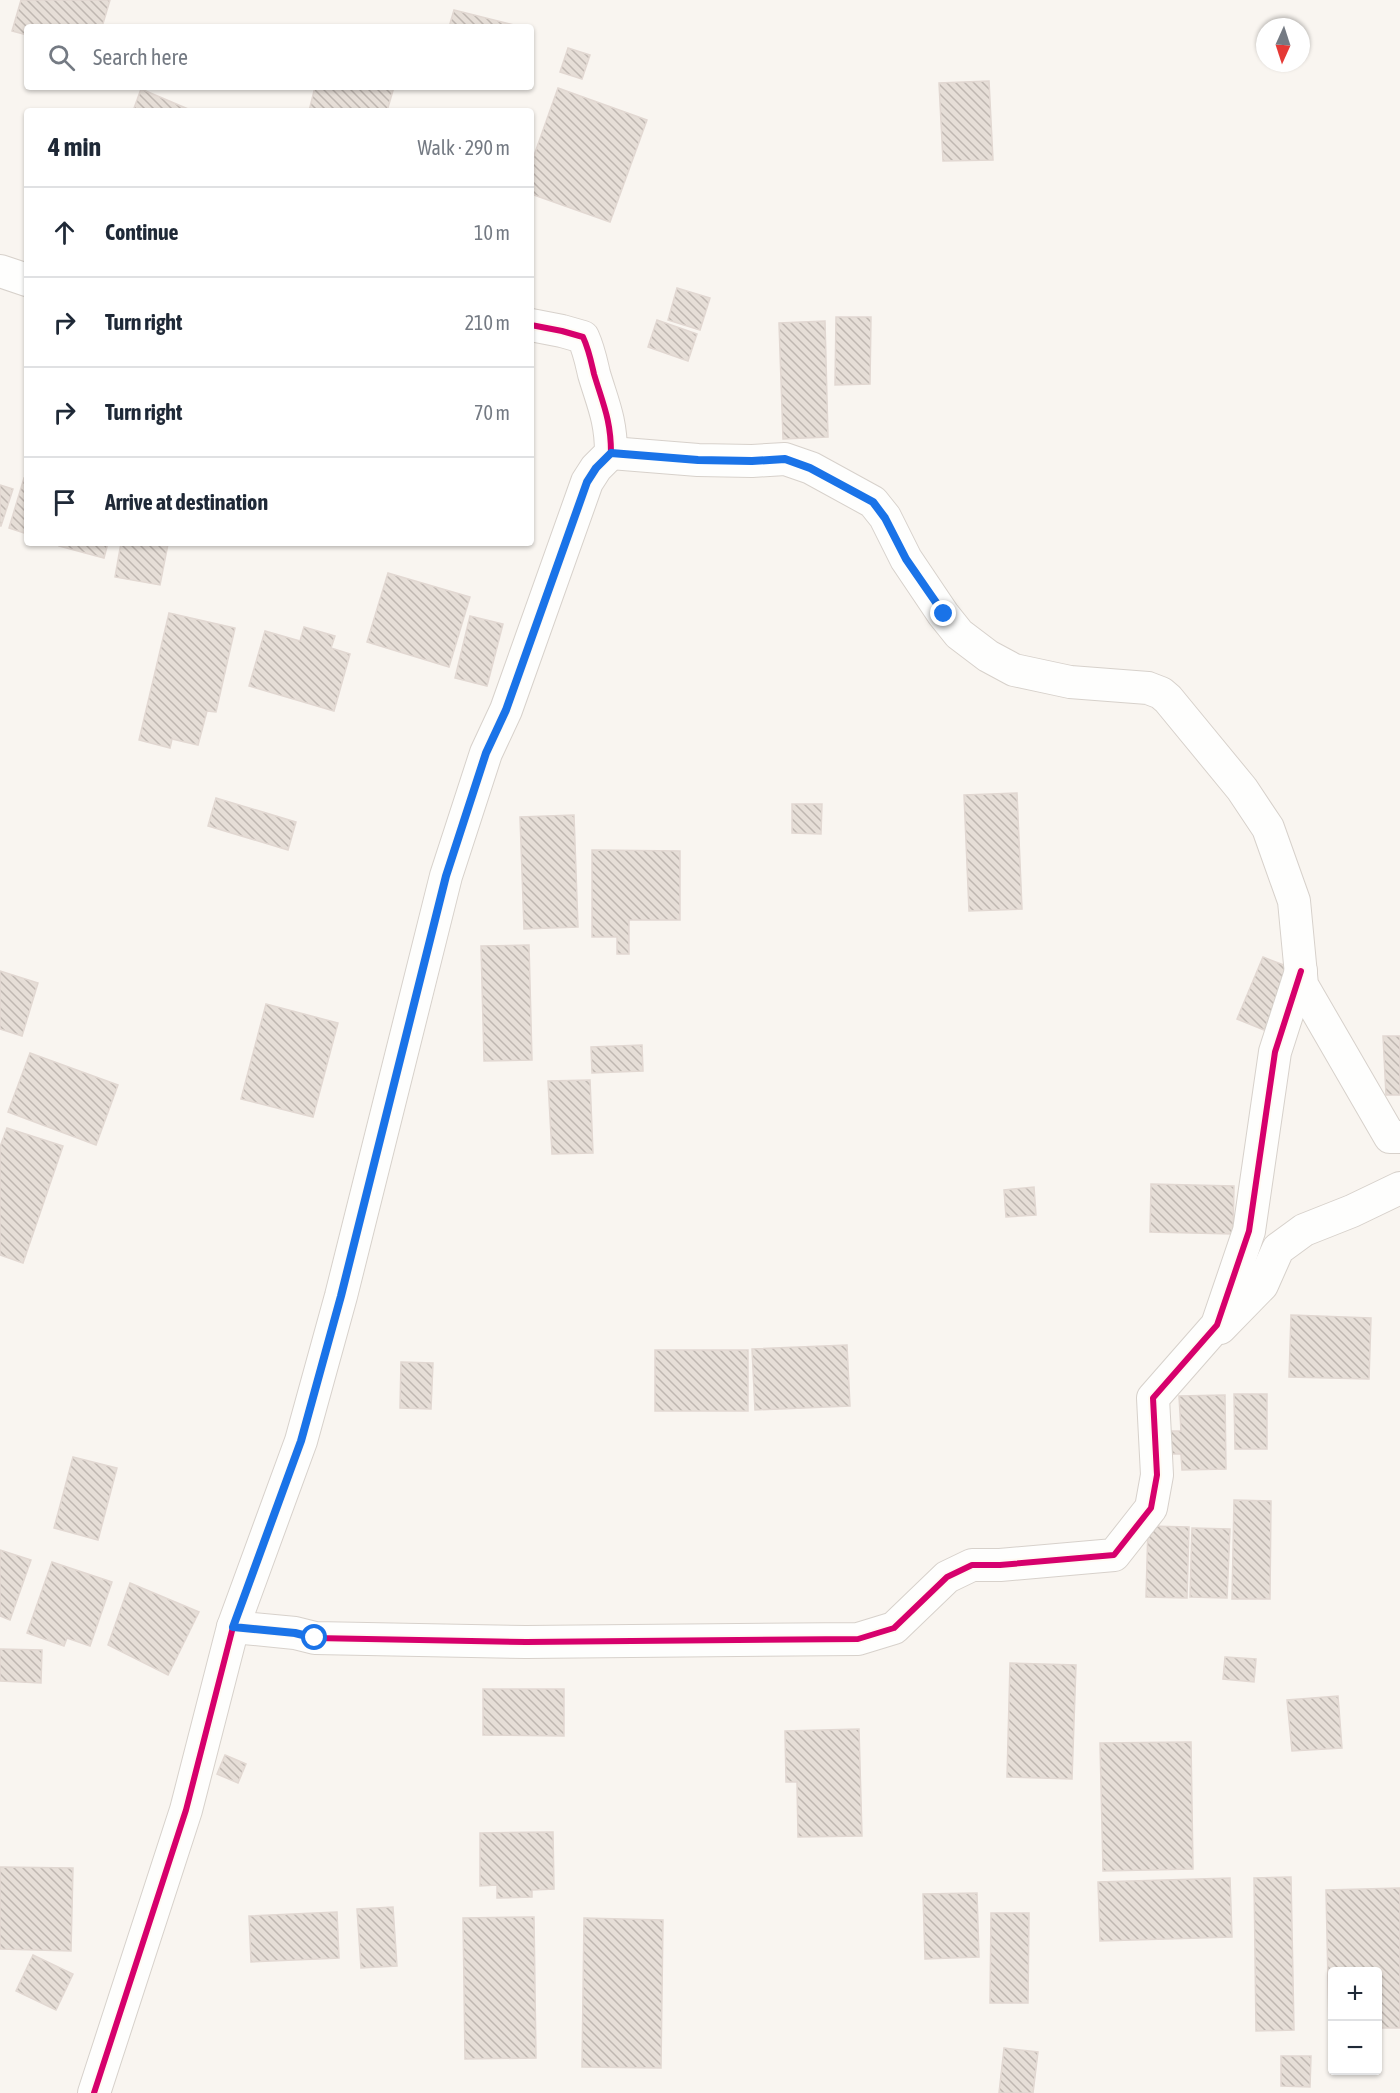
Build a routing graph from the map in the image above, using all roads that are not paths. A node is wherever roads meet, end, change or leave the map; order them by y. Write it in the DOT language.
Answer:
graph roads {
  1 [pos="0,272"];
  2 [pos="24,279"];
  3 [pos="534,326"];
  4 [pos="611,453"];
  5 [pos="1300,971"];
  6 [pos="1400,1137"];
  7 [pos="1400,1188"];
  8 [pos="1153,1398"];
  9 [pos="233,1627"];
  10 [pos="94,2093"];
  1 -- 2 [label="street"];
  3 -- 4 [label="street"];
  4 -- 5 [label="street"];
  4 -- 9 [label="street"];
  5 -- 6 [label="street"];
  5 -- 8 [label="street"];
  7 -- 8 [label="street"];
  8 -- 9 [label="street"];
  9 -- 10 [label="street"];
}
